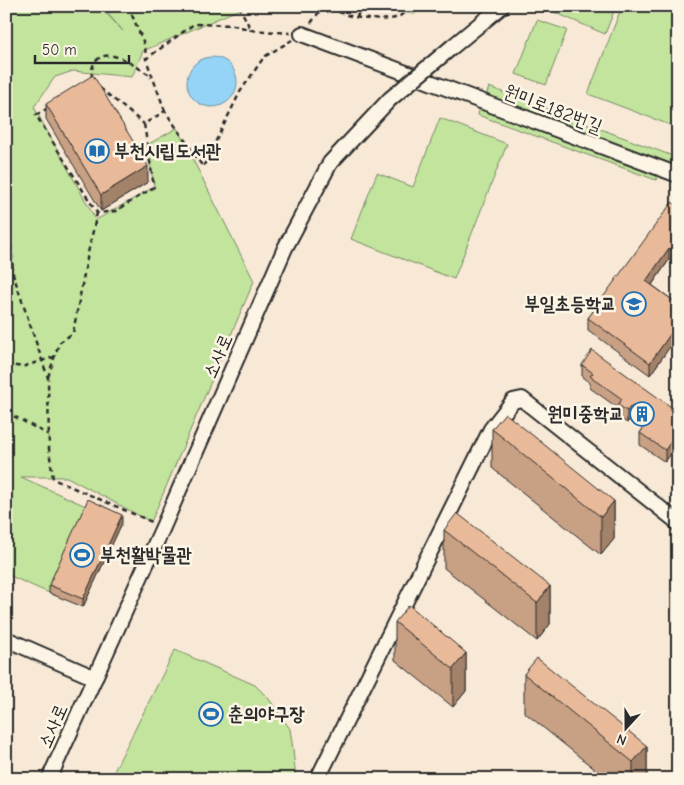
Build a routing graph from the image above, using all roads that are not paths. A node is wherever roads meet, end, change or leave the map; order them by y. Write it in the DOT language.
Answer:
graph roads {
  1 [pos="502,6"];
  2 [pos="302,34"];
  3 [pos="678,175"];
  4 [pos="676,522"];
  5 [pos="6,640"];
  6 [pos="95,678"];
  7 [pos="49,779"];
  8 [pos="318,779"];
  1 -- 6 [label="street, 소사로, bridge"];
  2 -- 3 [label="street, 원미로182번길"];
  4 -- 8 [label="street"];
  5 -- 6 [label="street"];
  6 -- 7 [label="street, 소사로"];
}
